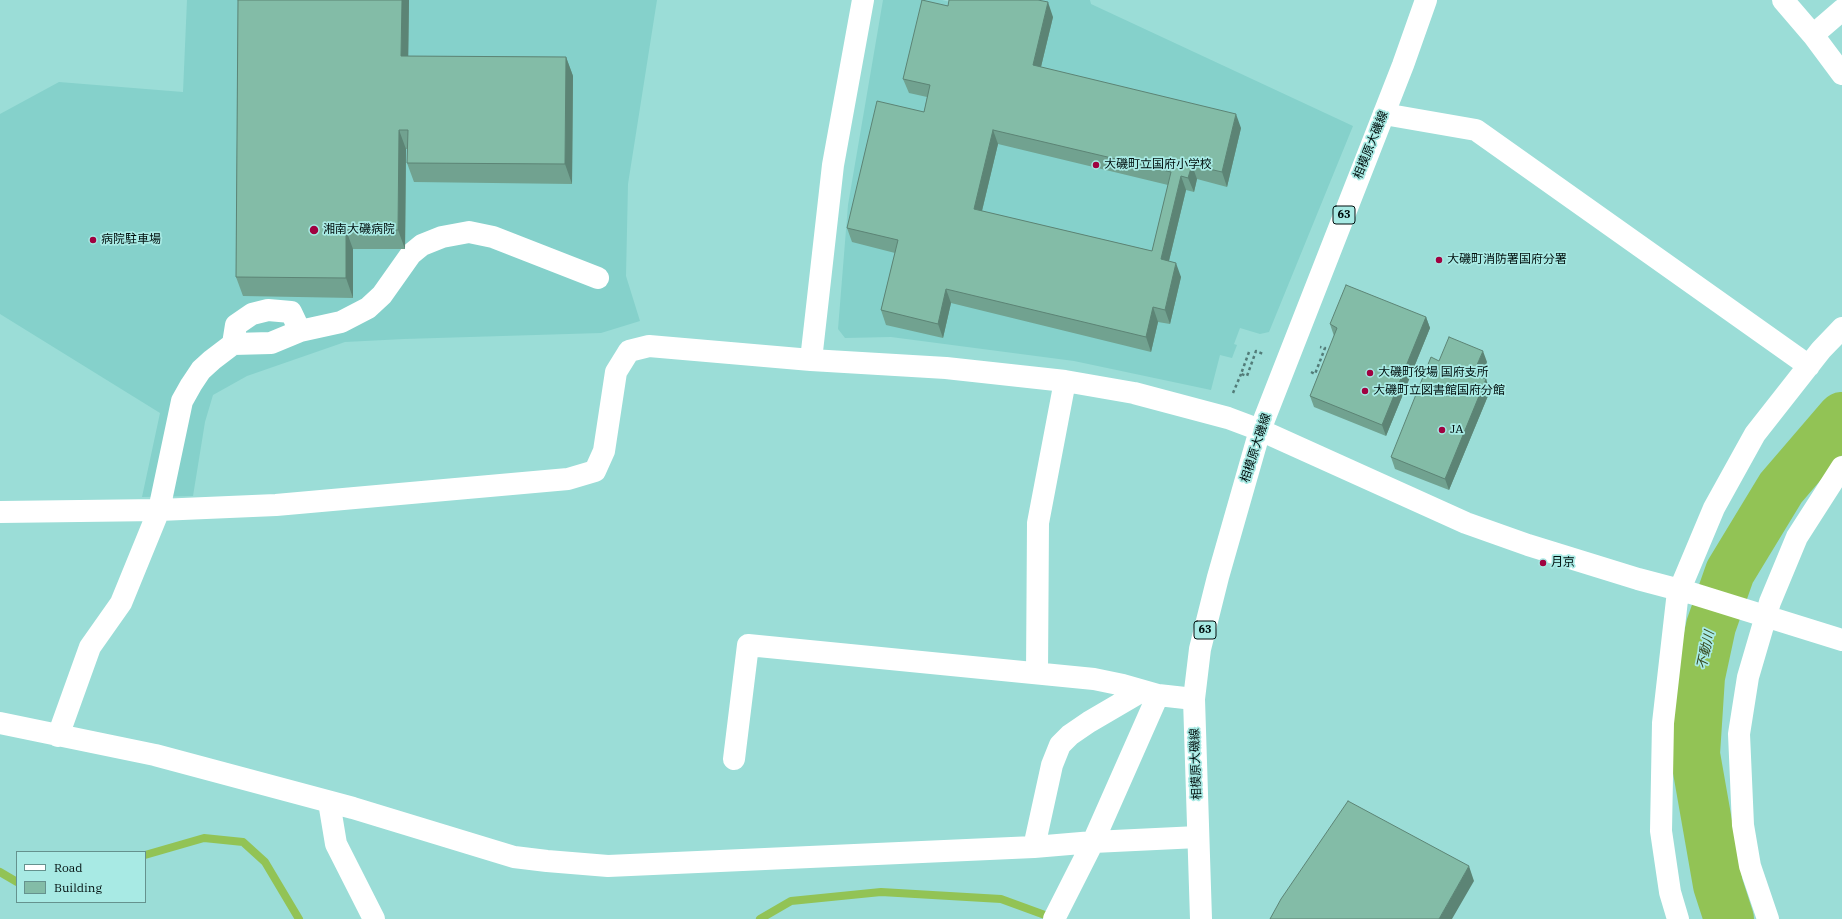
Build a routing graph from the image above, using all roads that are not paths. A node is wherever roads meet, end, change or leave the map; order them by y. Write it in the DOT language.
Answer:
graph roads {
  1 [pos="863,0"];
  2 [pos="1426,0"];
  3 [pos="1783,0"];
  4 [pos="1842,10"];
  5 [pos="1813,35"];
  6 [pos="1842,74"];
  7 [pos="1384,114"];
  8 [pos="598,278"];
  9 [pos="1842,328"];
  10 [pos="300,331"];
  11 [pos="233,344"];
  12 [pos="811,360"];
  13 [pos="1809,366"];
  14 [pos="1065,380"];
  15 [pos="1260,430"];
  16 [pos="1842,467"];
  17 [pos="160,510"];
  18 [pos="0,512"];
  19 [pos="1685,591"];
  20 [pos="1765,616"];
  21 [pos="1842,640"];
  22 [pos="1037,674"];
  23 [pos="1150,693"];
  24 [pos="1194,699"];
  25 [pos="0,723"];
  26 [pos="58,736"];
  27 [pos="734,759"];
  28 [pos="329,802"];
  29 [pos="1198,838"];
  30 [pos="1093,842"];
  31 [pos="1034,847"];
  32 [pos="1058,911"];
  33 [pos="374,919"];
  34 [pos="1201,919"];
  35 [pos="1678,919"];
  36 [pos="1768,919"];
  1 -- 12 [label="street"];
  2 -- 7 [label="street, 相模原大磯線 / 63"];
  3 -- 5 [label="street"];
  4 -- 5 [label="street"];
  5 -- 6 [label="street"];
  7 -- 13 [label="street"];
  7 -- 15 [label="street, 相模原大磯線 / 63"];
  8 -- 10 [label="street"];
  9 -- 13 [label="street"];
  10 -- 11 [label="street"];
  10 -- 11 [label="street"];
  11 -- 17 [label="street"];
  12 -- 14 [label="street"];
  12 -- 17 [label="street"];
  13 -- 19 [label="street"];
  14 -- 15 [label="street"];
  14 -- 22 [label="street"];
  15 -- 19 [label="street"];
  15 -- 24 [label="street, 相模原大磯線 / 63"];
  16 -- 20 [label="street"];
  17 -- 18 [label="street"];
  17 -- 26 [label="street"];
  19 -- 20 [label="street"];
  19 -- 35 [label="street"];
  20 -- 21 [label="street"];
  20 -- 36 [label="street"];
  22 -- 23 [label="street"];
  22 -- 27 [label="street"];
  23 -- 24 [label="street"];
  23 -- 30 [label="street"];
  23 -- 31 [label="street"];
  24 -- 29 [label="street, 相模原大磯線 / 63"];
  25 -- 26 [label="street"];
  26 -- 28 [label="street"];
  28 -- 31 [label="street"];
  28 -- 33 [label="street"];
  29 -- 30 [label="street"];
  29 -- 34 [label="street, 相模原大磯線 / 63"];
  30 -- 31 [label="street"];
  30 -- 32 [label="street"];
}
